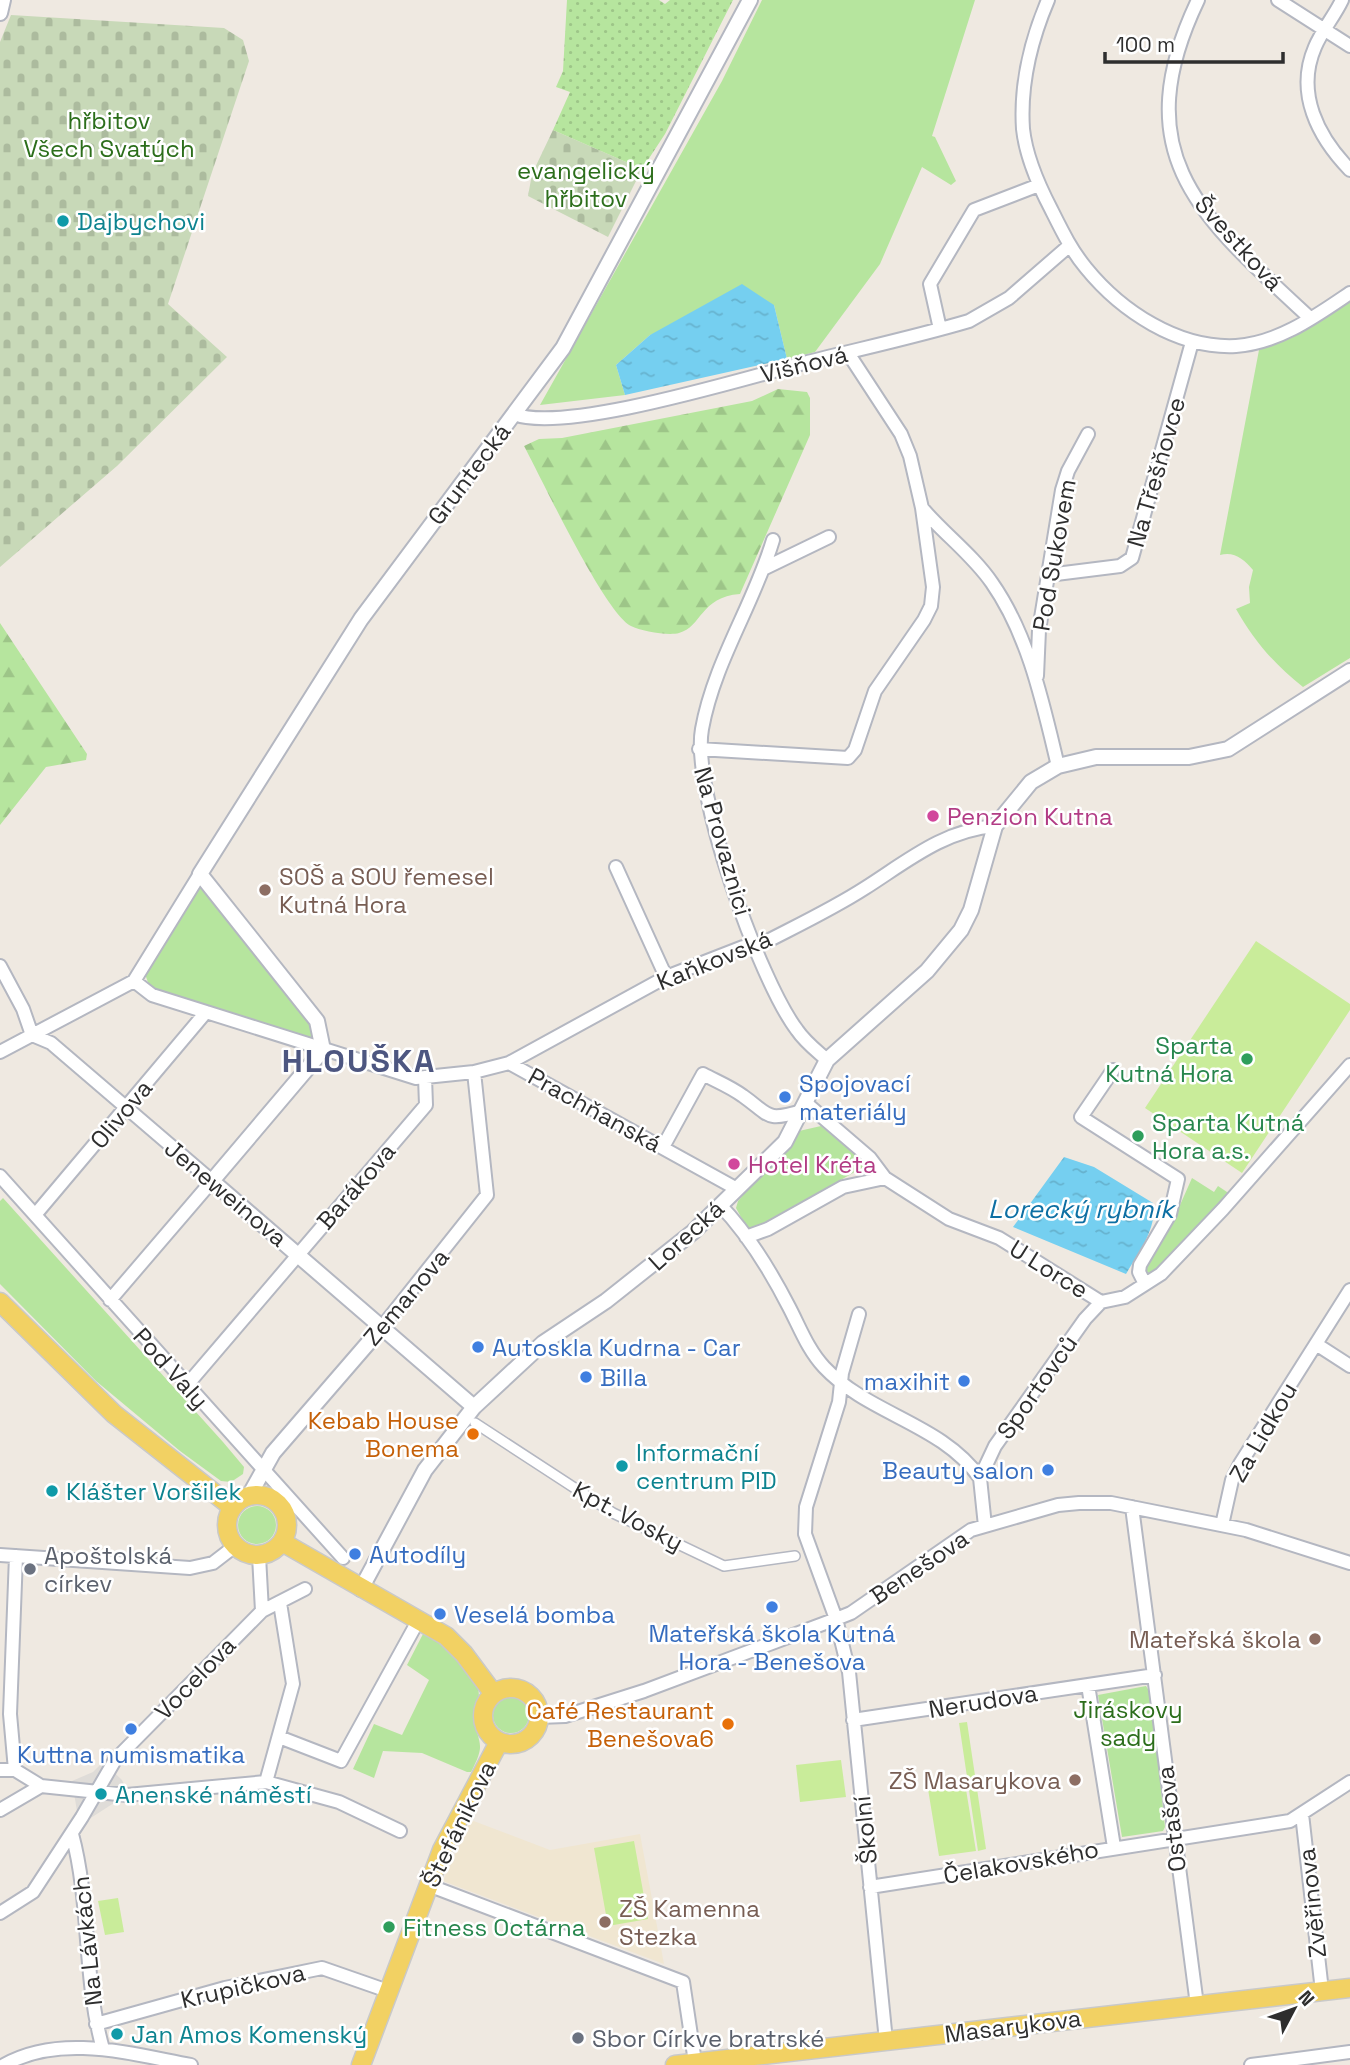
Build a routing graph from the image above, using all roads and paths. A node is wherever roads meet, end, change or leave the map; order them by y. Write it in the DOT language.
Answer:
graph roads {
  1 [pos="3,0"];
  2 [pos="750,0"];
  3 [pos="1048,0"];
  4 [pos="1198,0"];
  5 [pos="1278,0"];
  6 [pos="1342,0"];
  7 [pos="0,13"];
  8 [pos="1325,28"];
  9 [pos="1350,46"];
  10 [pos="1350,170"];
  11 [pos="1039,185"];
  12 [pos="1070,245"];
  13 [pos="1350,293"];
  14 [pos="1310,318"];
  15 [pos="940,329"];
  16 [pos="1192,342"];
  17 [pos="848,352"];
  18 [pos="514,414"];
  19 [pos="1088,434"];
  20 [pos="922,508"];
  21 [pos="949,536"];
  22 [pos="828,537"];
  23 [pos="773,540"];
  24 [pos="928,548"];
  25 [pos="765,568"];
  26 [pos="1048,575"];
  27 [pos="1350,671"];
  28 [pos="1037,680"];
  29 [pos="699,749"];
  30 [pos="1058,766"];
  31 [pos="995,826"];
  32 [pos="616,867"];
  33 [pos="200,874"];
  34 [pos="755,947"];
  35 [pos="0,966"];
  36 [pos="666,977"];
  37 [pos="134,981"];
  38 [pos="206,1012"];
  39 [pos="32,1035"];
  40 [pos="323,1050"];
  41 [pos="0,1052"];
  42 [pos="827,1060"];
  43 [pos="509,1063"];
  44 [pos="1350,1065"];
  45 [pos="1113,1070"];
  46 [pos="474,1072"];
  47 [pos="425,1077"];
  48 [pos="804,1107"];
  49 [pos="126,1109"];
  50 [pos="663,1147"];
  51 [pos="0,1177"];
  52 [pos="885,1178"];
  53 [pos="212,1181"];
  54 [pos="737,1189"];
  55 [pos="720,1205"];
  56 [pos="35,1215"];
  57 [pos="746,1237"];
  58 [pos="298,1255"];
  59 [pos="1145,1284"];
  60 [pos="1350,1290"];
  61 [pos="110,1300"];
  62 [pos="0,1302"];
  63 [pos="1101,1303"];
  64 [pos="859,1314"];
  65 [pos="382,1327"];
  66 [pos="1316,1344"];
  67 [pos="1350,1366"];
  68 [pos="842,1383"];
  69 [pos="187,1385"];
  70 [pos="474,1407"];
  71 [pos="475,1423"];
  72 [pos="263,1470"];
  73 [pos="980,1478"];
  74 [pos="249,1496"];
  75 [pos="232,1507"];
  76 [pos="1132,1507"];
  77 [pos="1222,1525"];
  78 [pos="985,1526"];
  79 [pos="282,1542"];
  80 [pos="234,1546"];
  81 [pos="0,1555"];
  82 [pos="16,1556"];
  83 [pos="259,1556"];
  84 [pos="795,1556"];
  85 [pos="343,1558"];
  86 [pos="1350,1563"];
  87 [pos="305,1589"];
  88 [pos="361,1589"];
  89 [pos="280,1603"];
  90 [pos="262,1611"];
  91 [pos="836,1619"];
  92 [pos="418,1621"];
  93 [pos="1155,1675"];
  94 [pos="1088,1685"];
  95 [pos="493,1693"];
  96 [pos="539,1717"];
  97 [pos="853,1720"];
  98 [pos="279,1737"];
  99 [pos="499,1742"];
  100 [pos="0,1770"];
  101 [pos="15,1770"];
  102 [pos="266,1782"];
  103 [pos="1350,1782"];
  104 [pos="41,1786"];
  105 [pos="97,1790"];
  106 [pos="0,1810"];
  107 [pos="1302,1815"];
  108 [pos="400,1831"];
  109 [pos="72,1834"];
  110 [pos="1173,1839"];
  111 [pos="1114,1847"];
  112 [pos="428,1885"];
  113 [pos="870,1888"];
  114 [pos="2,1908"];
  115 [pos="1350,1988"];
  116 [pos="388,1991"];
  117 [pos="1322,1992"];
  118 [pos="1197,2005"];
  119 [pos="96,2024"];
  120 [pos="886,2041"];
  121 [pos="103,2049"];
  122 [pos="1350,2052"];
  123 [pos="20,2061"];
  124 [pos="695,2063"];
  125 [pos="4,2065"];
  126 [pos="191,2065"];
  127 [pos="361,2065"];
  128 [pos="675,2065"];
  129 [pos="1251,2065"];
  1 -- 7 [label="street"];
  2 -- 18 [label="street, Gruntecká"];
  3 -- 11 [label="street"];
  4 -- 14 [label="street, Švestková"];
  5 -- 8 [label="street"];
  6 -- 8 [label="street"];
  8 -- 9 [label="street"];
  8 -- 10 [label="street"];
  11 -- 12 [label="street"];
  11 -- 15 [label="street"];
  12 -- 15 [label="street, Višňová"];
  12 -- 16 [label="street"];
  13 -- 14 [label="street"];
  14 -- 16 [label="street"];
  15 -- 17 [label="street, Višňová"];
  16 -- 26 [label="street, Na Třešňovce"];
  17 -- 18 [label="street, Višňová"];
  17 -- 20 [label="street"];
  18 -- 33 [label="street, Gruntecká"];
  19 -- 26 [label="street, Pod Sukovem"];
  20 -- 21 [label="street, Pod Sukovem"];
  20 -- 24 [label="street"];
  21 -- 24 [label="street"];
  21 -- 28 [label="street, Pod Sukovem"];
  22 -- 25 [label="street"];
  23 -- 25 [label="street, Na Provaznici"];
  24 -- 29 [label="street"];
  25 -- 29 [label="street, Na Provaznici"];
  26 -- 28 [label="street, Pod Sukovem"];
  27 -- 30 [label="street"];
  28 -- 30 [label="street, Pod Sukovem"];
  29 -- 34 [label="street, Na Provaznici"];
  30 -- 31 [label="street, Lorecká"];
  31 -- 34 [label="street, Kaňkovská"];
  31 -- 42 [label="street, Lorecká"];
  32 -- 36 [label="street"];
  33 -- 37 [label="street"];
  33 -- 40 [label="street"];
  34 -- 36 [label="street, Kaňkovská"];
  34 -- 42 [label="street, Na Provaznici"];
  35 -- 39 [label="street"];
  36 -- 43 [label="street, Kaňkovská"];
  37 -- 38 [label="street, Prachňanská"];
  37 -- 39 [label="street"];
  38 -- 40 [label="street, Prachňanská"];
  38 -- 49 [label="street, Olivova"];
  39 -- 41 [label="street"];
  39 -- 49 [label="street, Jeneweinova"];
  40 -- 47 [label="street, Prachňanská"];
  40 -- 53 [label="street"];
  42 -- 48 [label="street, Lorecká"];
  43 -- 46 [label="street, Prachňanská"];
  43 -- 50 [label="street, Prachňanská"];
  44 -- 59 [label="street, Sportovců"];
  45 -- 59 [label="street"];
  46 -- 47 [label="street, Prachňanská"];
  46 -- 65 [label="street, Zemanova"];
  47 -- 58 [label="street, Barákova"];
  48 -- 50 [label="street"];
  48 -- 52 [label="street, U Lorce"];
  48 -- 54 [label="street, Lorecká"];
  49 -- 53 [label="street, Jeneweinova"];
  49 -- 56 [label="street, Olivova"];
  50 -- 54 [label="street, Prachňanská"];
  51 -- 56 [label="street, Pod Valy"];
  52 -- 57 [label="street"];
  52 -- 63 [label="street, U Lorce"];
  53 -- 58 [label="street, Jeneweinova"];
  53 -- 61 [label="street"];
  54 -- 55 [label="street, Lorecká"];
  55 -- 57 [label="street"];
  55 -- 70 [label="street, Lorecká"];
  56 -- 61 [label="street, Pod Valy"];
  57 -- 68 [label="street"];
  58 -- 65 [label="street, Jeneweinova"];
  58 -- 69 [label="street, Barákova"];
  59 -- 63 [label="street, Sportovců"];
  60 -- 66 [label="street, Za Lidkou"];
  61 -- 69 [label="street, Pod Valy"];
  62 -- 75 [label="main road"];
  63 -- 73 [label="street, Sportovců"];
  64 -- 68 [label="street, Školní"];
  65 -- 70 [label="street, Jeneweinova"];
  65 -- 72 [label="street, Zemanova"];
  66 -- 67 [label="street"];
  66 -- 77 [label="street, Za Lidkou"];
  68 -- 73 [label="street"];
  68 -- 91 [label="street, Školní"];
  69 -- 72 [label="street, Pod Valy"];
  70 -- 88 [label="street, Lorecká"];
  71 -- 84 [label="street, Kpt. Vosky"];
  72 -- 74 [label="street, Zemanova"];
  72 -- 85 [label="street, Pod Valy"];
  73 -- 78 [label="street"];
  74 -- 75 [label="main road"];
  74 -- 79 [label="main road"];
  75 -- 80 [label="main road"];
  76 -- 77 [label="street, Benešova"];
  76 -- 78 [label="street, Benešova"];
  76 -- 93 [label="street, Ostašova"];
  77 -- 86 [label="street, Benešova"];
  78 -- 91 [label="street, Benešova"];
  79 -- 83 [label="main road"];
  79 -- 88 [label="main road"];
  80 -- 82 [label="street"];
  80 -- 83 [label="main road"];
  81 -- 82 [label="street"];
  82 -- 101 [label="street"];
  83 -- 90 [label="street"];
  87 -- 89 [label="street"];
  88 -- 92 [label="main road"];
  89 -- 90 [label="street"];
  89 -- 98 [label="street"];
  90 -- 105 [label="street, Vocelova"];
  91 -- 96 [label="street, Benešova"];
  91 -- 97 [label="street, Školní"];
  92 -- 95 [label="main road"];
  92 -- 98 [label="street"];
  93 -- 94 [label="street, Nerudova"];
  93 -- 110 [label="street, Ostašova"];
  94 -- 97 [label="street, Nerudova"];
  94 -- 111 [label="street"];
  95 -- 96 [label="main road"];
  95 -- 99 [label="main road, Štefánikova"];
  96 -- 99 [label="main road, Štefánikova"];
  97 -- 113 [label="street, Školní"];
  98 -- 102 [label="street"];
  99 -- 112 [label="main road, Štefánikova"];
  100 -- 101 [label="street"];
  101 -- 104 [label="street"];
  102 -- 105 [label="street"];
  102 -- 108 [label="street"];
  103 -- 107 [label="street, Čelakovského"];
  104 -- 105 [label="street"];
  104 -- 106 [label="street"];
  105 -- 109 [label="street"];
  107 -- 110 [label="street, Čelakovského"];
  107 -- 117 [label="street, Zvěřinova"];
  109 -- 114 [label="street"];
  109 -- 119 [label="street, Na Lávkách"];
  110 -- 111 [label="street, Čelakovského"];
  110 -- 118 [label="street, Ostašova"];
  111 -- 113 [label="street, Čelakovského"];
  112 -- 116 [label="main road, Štefánikova"];
  112 -- 124 [label="street"];
  113 -- 120 [label="street, Školní"];
  115 -- 117 [label="main road, Masarykova"];
  116 -- 119 [label="street, Krupičkova"];
  116 -- 127 [label="main road, Štefánikova"];
  117 -- 118 [label="main road, Masarykova"];
  118 -- 120 [label="main road, Masarykova"];
  119 -- 121 [label="street, Na Lávkách"];
  120 -- 124 [label="main road, Masarykova"];
  121 -- 123 [label="street"];
  121 -- 126 [label="street"];
  122 -- 129 [label="street"];
  123 -- 125 [label="street"];
  124 -- 128 [label="main road, Masarykova"];
}
